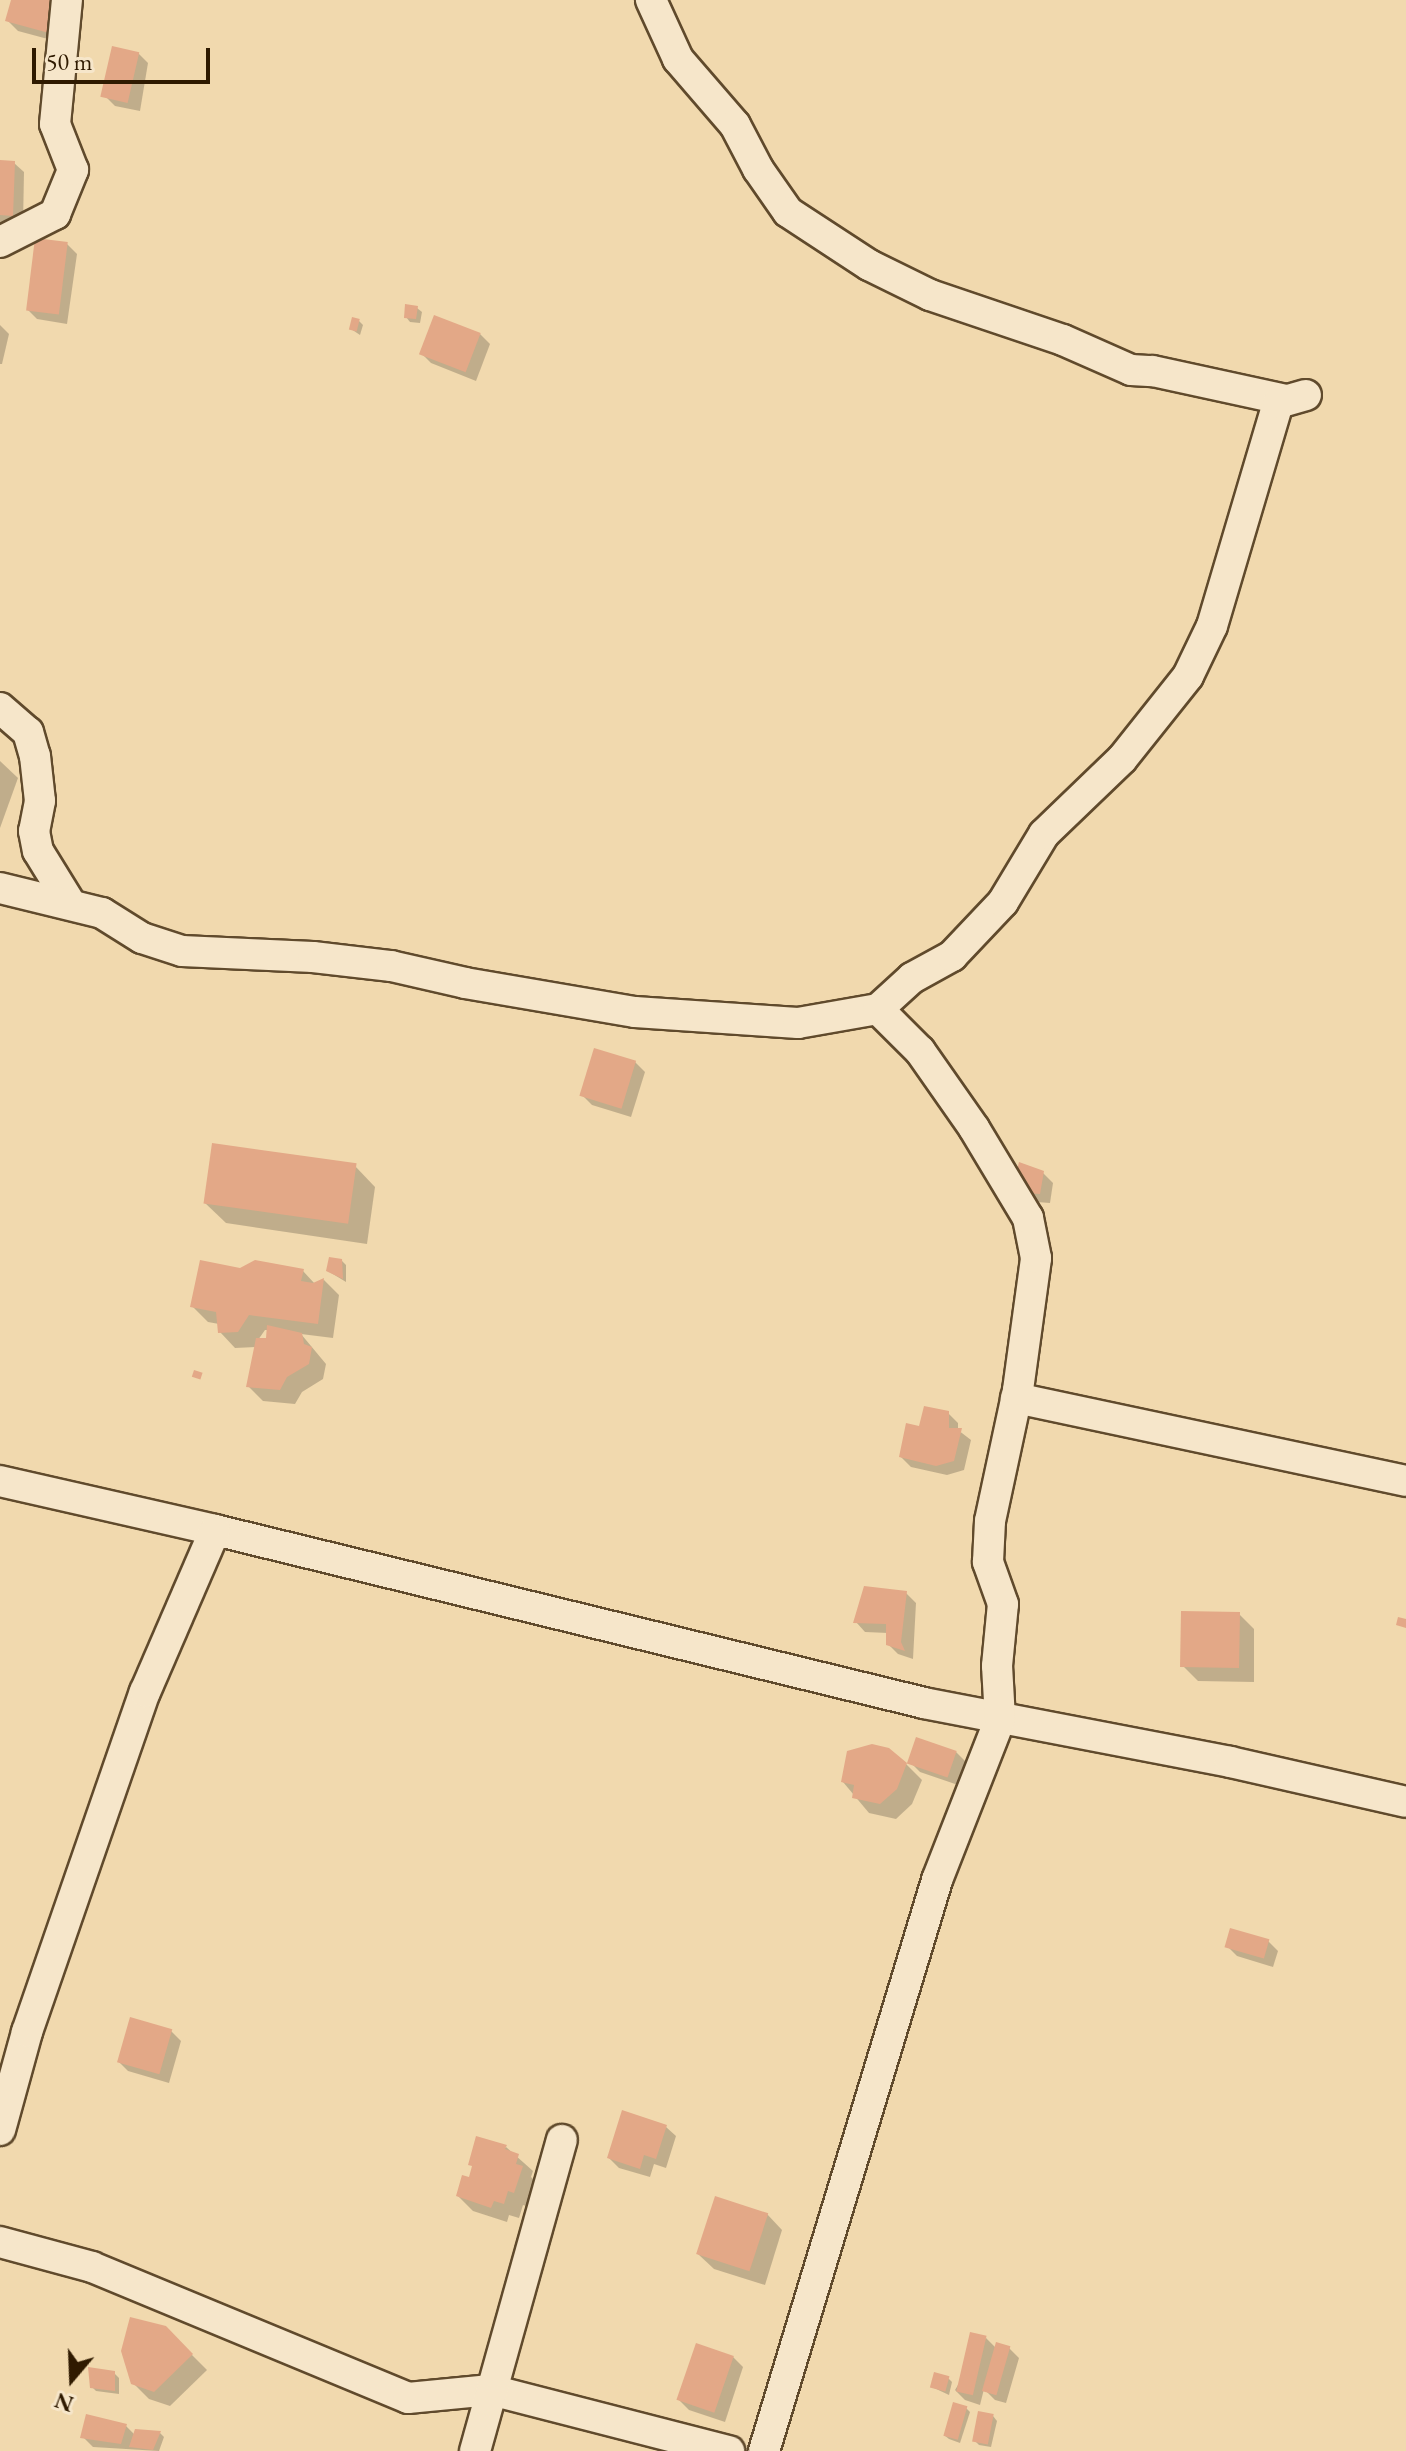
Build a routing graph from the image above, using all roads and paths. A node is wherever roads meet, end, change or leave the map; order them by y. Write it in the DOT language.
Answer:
graph roads {
  1 [pos="67,0"];
  2 [pos="651,0"];
  3 [pos="0,242"];
  4 [pos="0,708"];
  5 [pos="0,888"];
  6 [pos="70,903"];
  7 [pos="878,1009"];
  8 [pos="1016,1398"];
  9 [pos="0,1481"];
  10 [pos="1406,1481"];
  11 [pos="215,1530"];
  12 [pos="1000,1719"];
  13 [pos="1406,1802"];
  14 [pos="0,2130"];
  15 [pos="562,2140"];
  16 [pos="0,2242"];
  17 [pos="491,2390"];
  18 [pos="475,2451"];
  19 [pos="729,2451"];
  20 [pos="764,2451"];
  1 -- 3 [label="street"];
  2 -- 7 [label="street"];
  4 -- 6 [label="street"];
  5 -- 6 [label="street"];
  6 -- 7 [label="street"];
  7 -- 8 [label="street"];
  8 -- 10 [label="street"];
  8 -- 12 [label="street"];
  9 -- 11 [label="street"];
  11 -- 12 [label="street"];
  11 -- 14 [label="street"];
  12 -- 13 [label="street"];
  12 -- 20 [label="street"];
  15 -- 17 [label="street"];
  16 -- 17 [label="street"];
  17 -- 18 [label="street"];
  17 -- 19 [label="street"];
}
